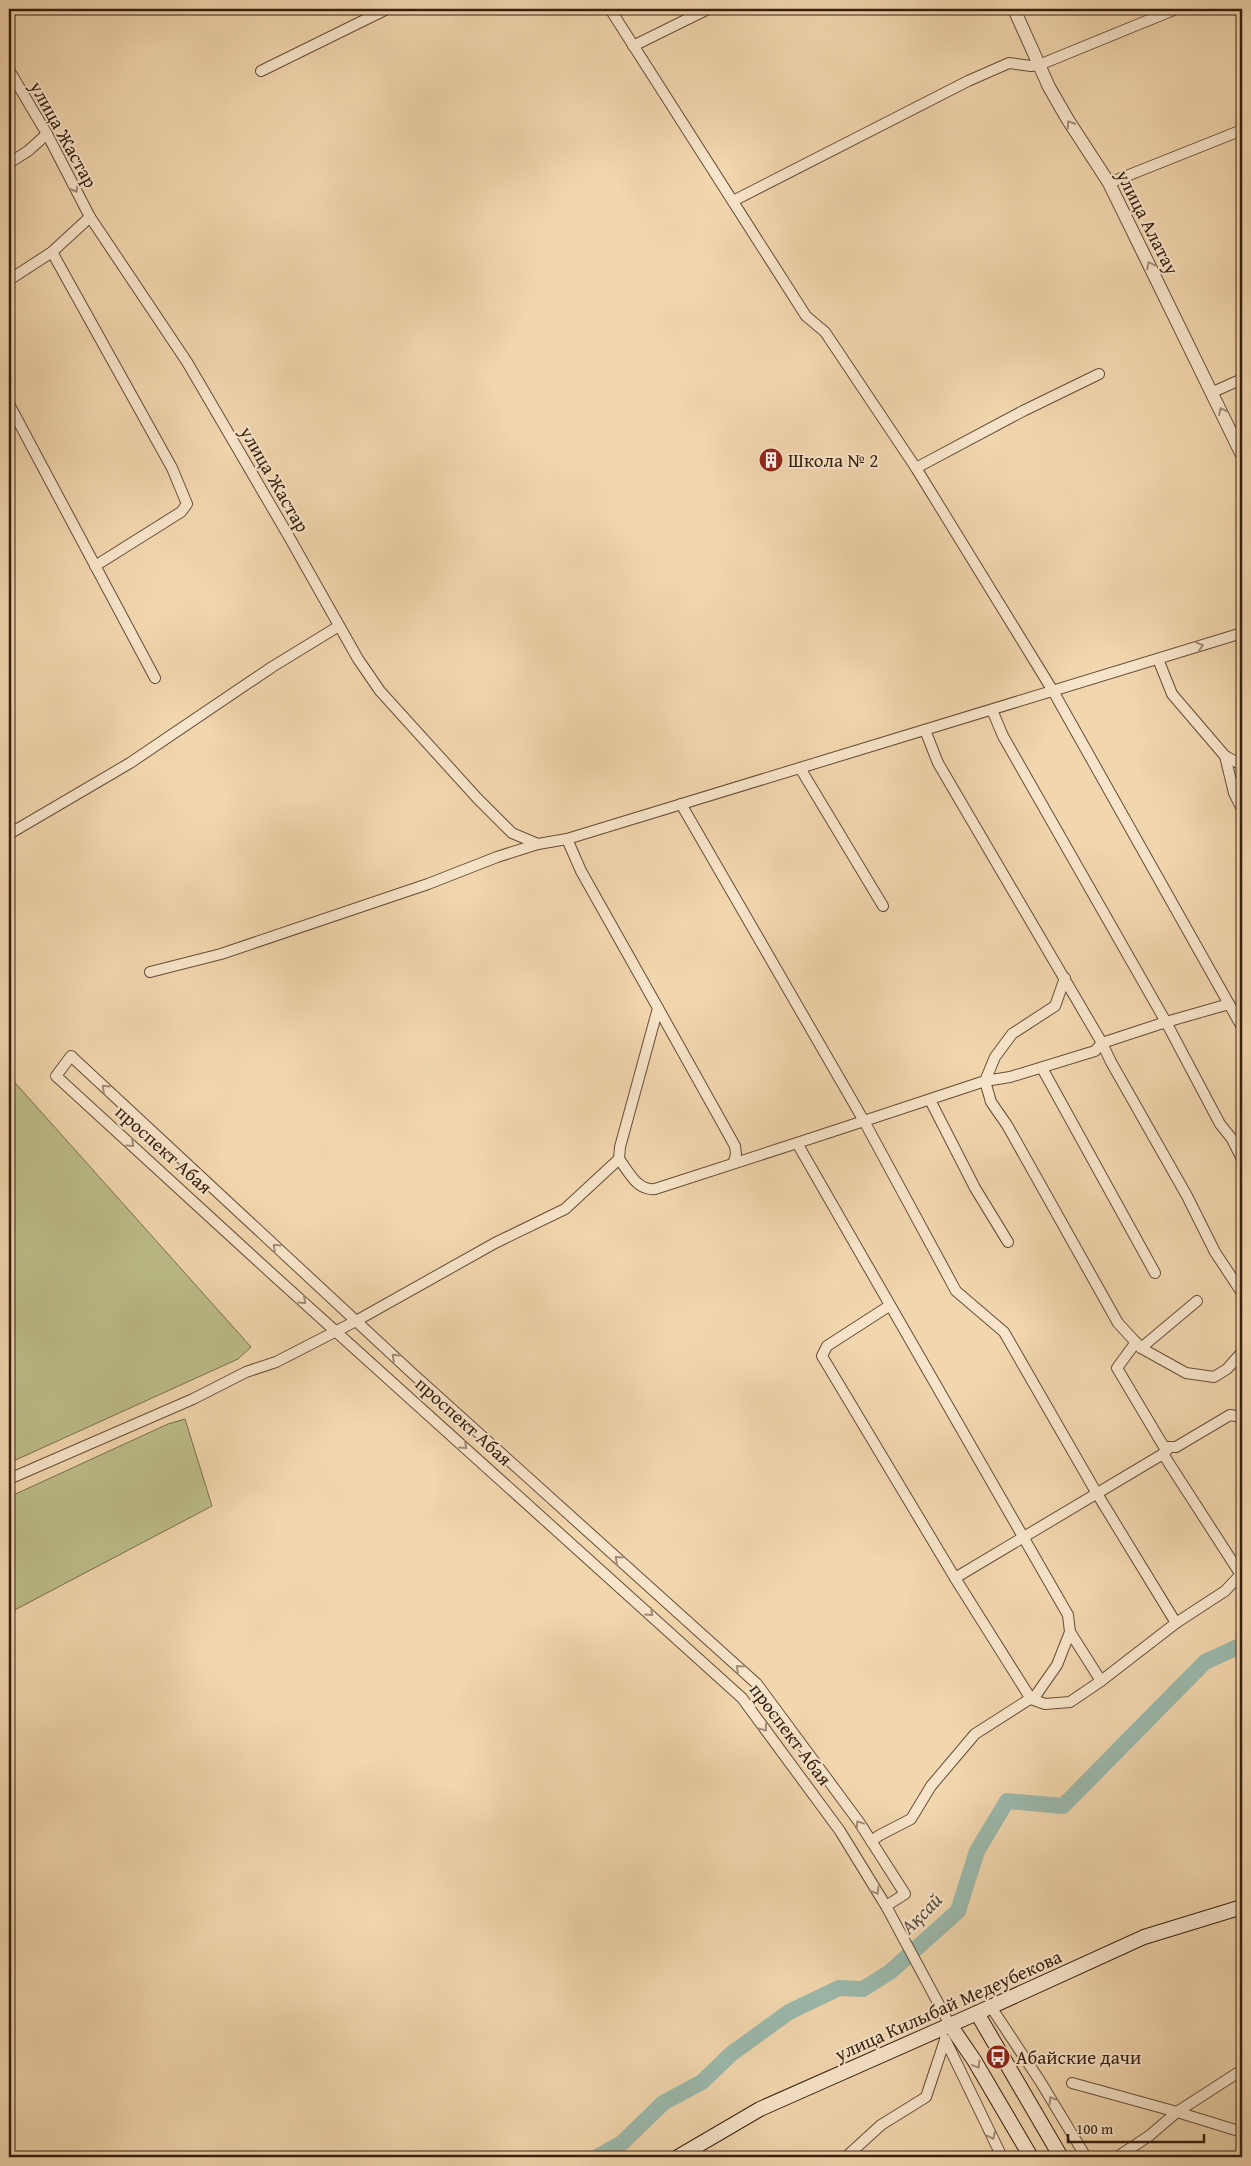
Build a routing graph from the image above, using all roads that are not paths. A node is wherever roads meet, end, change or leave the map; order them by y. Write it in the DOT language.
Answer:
graph roads {
  1 [pos="387,9"];
  2 [pos="610,9"];
  3 [pos="708,9"];
  4 [pos="1014,9"];
  5 [pos="1176,9"];
  6 [pos="634,46"];
  7 [pos="1039,65"];
  8 [pos="9,70"];
  9 [pos="261,71"];
  10 [pos="1242,130"];
  11 [pos="46,134"];
  12 [pos="9,163"];
  13 [pos="1109,183"];
  14 [pos="733,201"];
  15 [pos="90,217"];
  16 [pos="52,252"];
  17 [pos="9,280"];
  18 [pos="1099,374"];
  19 [pos="1242,379"];
  20 [pos="1213,392"];
  21 [pos="9,404"];
  22 [pos="1242,455"];
  23 [pos="916,468"];
  24 [pos="95,566"];
  25 [pos="339,626"];
  26 [pos="1242,633"];
  27 [pos="1158,659"];
  28 [pos="155,678"];
  29 [pos="1053,691"];
  30 [pos="992,710"];
  31 [pos="926,730"];
  32 [pos="1225,756"];
  33 [pos="1242,764"];
  34 [pos="800,768"];
  35 [pos="681,804"];
  36 [pos="1242,810"];
  37 [pos="9,834"];
  38 [pos="567,839"];
  39 [pos="538,844"];
  40 [pos="883,906"];
  41 [pos="150,972"];
  42 [pos="1065,978"];
  43 [pos="1228,1004"];
  44 [pos="658,1008"];
  45 [pos="1166,1022"];
  46 [pos="1242,1027"];
  47 [pos="1102,1043"];
  48 [pos="1042,1068"];
  49 [pos="985,1081"];
  50 [pos="930,1100"];
  51 [pos="864,1121"];
  52 [pos="797,1143"];
  53 [pos="619,1159"];
  54 [pos="1242,1160"];
  55 [pos="734,1162"];
  56 [pos="1008,1242"];
  57 [pos="1155,1273"];
  58 [pos="1242,1294"];
  59 [pos="1197,1301"];
  60 [pos="889,1306"];
  61 [pos="356,1321"];
  62 [pos="336,1331"];
  63 [pos="1139,1345"];
  64 [pos="1242,1352"];
  65 [pos="1242,1417"];
  66 [pos="1167,1450"];
  67 [pos="9,1479"];
  68 [pos="1096,1492"];
  69 [pos="1023,1536"];
  70 [pos="1242,1574"];
  71 [pos="955,1578"];
  72 [pos="1176,1622"];
  73 [pos="1070,1632"];
  74 [pos="1101,1681"];
  75 [pos="1031,1699"];
  76 [pos="871,1841"];
  77 [pos="886,1906"];
  78 [pos="1242,1907"];
  79 [pos="991,2007"];
  80 [pos="977,2013"];
  81 [pos="946,2031"];
  82 [pos="1242,2070"];
  83 [pos="1072,2083"];
  84 [pos="1177,2112"];
  85 [pos="1242,2132"];
  86 [pos="678,2157"];
  87 [pos="846,2157"];
  88 [pos="1002,2157"];
  89 [pos="1031,2157"];
  90 [pos="1061,2157"];
  91 [pos="1086,2157"];
  92 [pos="1116,2157"];
  1 -- 9 [label="street"];
  2 -- 6 [label="street"];
  3 -- 6 [label="street"];
  4 -- 7 [label="street, улица Алатау"];
  5 -- 7 [label="street"];
  6 -- 14 [label="street"];
  13 -- 7 [label="street, улица Алатау, one-way"];
  7 -- 14 [label="street"];
  8 -- 11 [label="street, улица Жастар"];
  10 -- 13 [label="street"];
  11 -- 12 [label="street"];
  11 -- 15 [label="street, улица Жастар, one-way"];
  20 -- 13 [label="street, улица Алатау, one-way"];
  14 -- 23 [label="street"];
  15 -- 16 [label="street"];
  15 -- 25 [label="street, улица Жастар"];
  16 -- 17 [label="street"];
  16 -- 24 [label="street"];
  18 -- 23 [label="street"];
  19 -- 20 [label="street"];
  22 -- 20 [label="street, улица Алатау, one-way"];
  21 -- 24 [label="street"];
  23 -- 29 [label="street"];
  24 -- 28 [label="street"];
  25 -- 37 [label="street"];
  25 -- 39 [label="street, улица Жастар"];
  27 -- 26 [label="street, one-way"];
  27 -- 29 [label="street"];
  27 -- 32 [label="street"];
  29 -- 30 [label="street"];
  29 -- 43 [label="street"];
  30 -- 31 [label="street"];
  30 -- 45 [label="street"];
  31 -- 34 [label="street"];
  31 -- 42 [label="street"];
  32 -- 33 [label="street"];
  32 -- 36 [label="street"];
  34 -- 35 [label="street"];
  34 -- 40 [label="street"];
  35 -- 38 [label="street"];
  35 -- 51 [label="street"];
  38 -- 39 [label="street"];
  38 -- 44 [label="street"];
  39 -- 41 [label="street"];
  42 -- 47 [label="street"];
  42 -- 49 [label="street"];
  43 -- 45 [label="street"];
  43 -- 46 [label="street"];
  44 -- 53 [label="street"];
  44 -- 55 [label="street"];
  45 -- 47 [label="street"];
  45 -- 54 [label="street"];
  47 -- 48 [label="street"];
  47 -- 58 [label="street"];
  48 -- 49 [label="street"];
  48 -- 57 [label="street"];
  49 -- 50 [label="street"];
  49 -- 63 [label="street"];
  50 -- 51 [label="street"];
  50 -- 56 [label="street"];
  51 -- 52 [label="street"];
  51 -- 68 [label="street"];
  52 -- 55 [label="street"];
  52 -- 60 [label="street"];
  53 -- 55 [label="street"];
  53 -- 61 [label="street"];
  59 -- 63 [label="street"];
  60 -- 69 [label="street"];
  60 -- 71 [label="street"];
  61 -- 62 [label="street"];
  61 -- 62 [label="street, проспект Абая, one-way"];
  76 -- 61 [label="street, проспект Абая, one-way"];
  62 -- 67 [label="street"];
  62 -- 77 [label="street, проспект Абая, one-way"];
  63 -- 64 [label="street"];
  63 -- 66 [label="street"];
  65 -- 66 [label="street"];
  66 -- 68 [label="street"];
  66 -- 70 [label="street"];
  68 -- 69 [label="street"];
  68 -- 72 [label="street"];
  69 -- 71 [label="street"];
  69 -- 73 [label="street"];
  70 -- 72 [label="street"];
  71 -- 75 [label="street"];
  72 -- 74 [label="street"];
  73 -- 74 [label="street"];
  73 -- 75 [label="street"];
  74 -- 75 [label="street"];
  75 -- 76 [label="street"];
  76 -- 77 [label="street, проспект Абая"];
  77 -- 81 [label="street, проспект Абая"];
  78 -- 79 [label="main road, улица Килыбай Медеубекова"];
  79 -- 80 [label="main road, улица Килыбай Медеубекова"];
  91 -- 79 [label="street, one-way"];
  80 -- 81 [label="main road, улица Килыбай Медеубекова"];
  80 -- 90 [label="main road"];
  81 -- 86 [label="main road, улица Килыбай Медеубекова"];
  81 -- 87 [label="street"];
  81 -- 88 [label="street, one-way"];
  81 -- 89 [label="main road, проспект Абая, one-way"];
  82 -- 84 [label="street"];
  83 -- 84 [label="street"];
  84 -- 85 [label="street"];
  84 -- 92 [label="street"];
}
